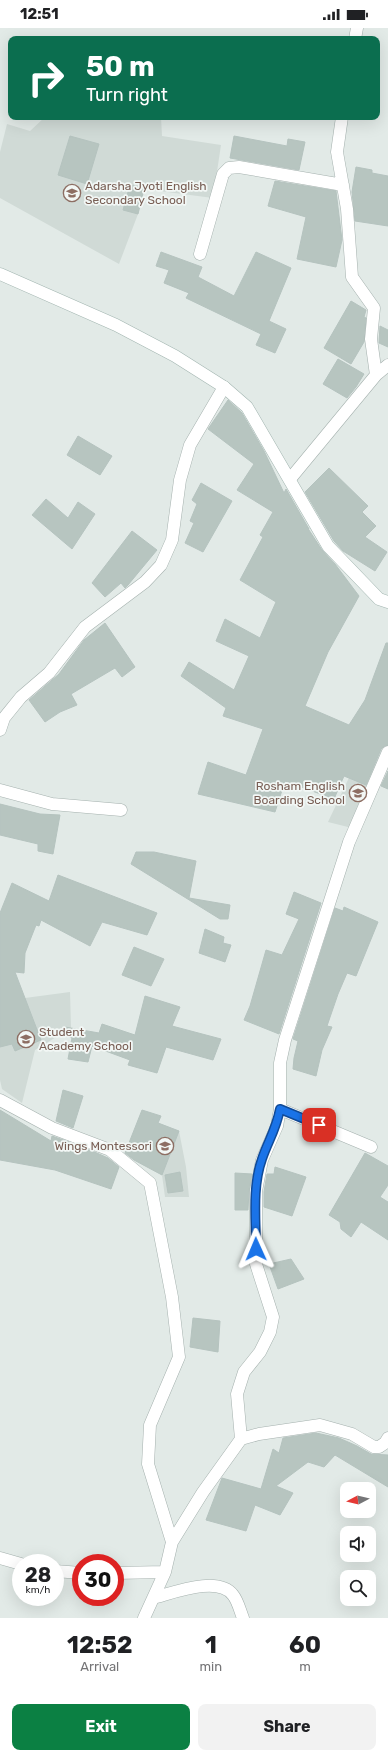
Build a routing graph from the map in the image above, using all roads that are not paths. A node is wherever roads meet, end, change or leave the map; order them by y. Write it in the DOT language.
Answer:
graph roads {
  1 [pos="342,120"];
  2 [pos="343,185"];
  3 [pos="200,254"];
  4 [pos="0,274"];
  5 [pos="388,366"];
  6 [pos="376,375"];
  7 [pos="224,387"];
  8 [pos="290,479"];
  9 [pos="388,602"];
  10 [pos="0,730"];
  11 [pos="388,752"];
  12 [pos="0,790"];
  13 [pos="121,810"];
  14 [pos="0,1100"];
  15 [pos="280,1109"];
  16 [pos="371,1147"];
  17 [pos="388,1438"];
  18 [pos="241,1439"];
  19 [pos="172,1542"];
  20 [pos="0,1558"];
  21 [pos="12,1561"];
  22 [pos="165,1572"];
  23 [pos="124,1573"];
  24 [pos="153,1598"];
  25 [pos="144,1618"];
  26 [pos="243,1618"];
  1 -- 2 [label="street"];
  2 -- 3 [label="street"];
  2 -- 6 [label="street"];
  4 -- 7 [label="street"];
  5 -- 6 [label="street"];
  6 -- 8 [label="street"];
  7 -- 8 [label="street"];
  7 -- 10 [label="street"];
  8 -- 9 [label="street"];
  11 -- 15 [label="street"];
  12 -- 13 [label="street"];
  14 -- 19 [label="street"];
  15 -- 16 [label="street"];
  15 -- 18 [label="street"];
  17 -- 18 [label="street"];
  18 -- 19 [label="street"];
  19 -- 22 [label="street"];
  20 -- 21 [label="street"];
  22 -- 23 [label="street"];
  22 -- 24 [label="street"];
  24 -- 25 [label="street"];
  24 -- 26 [label="street"];
}
